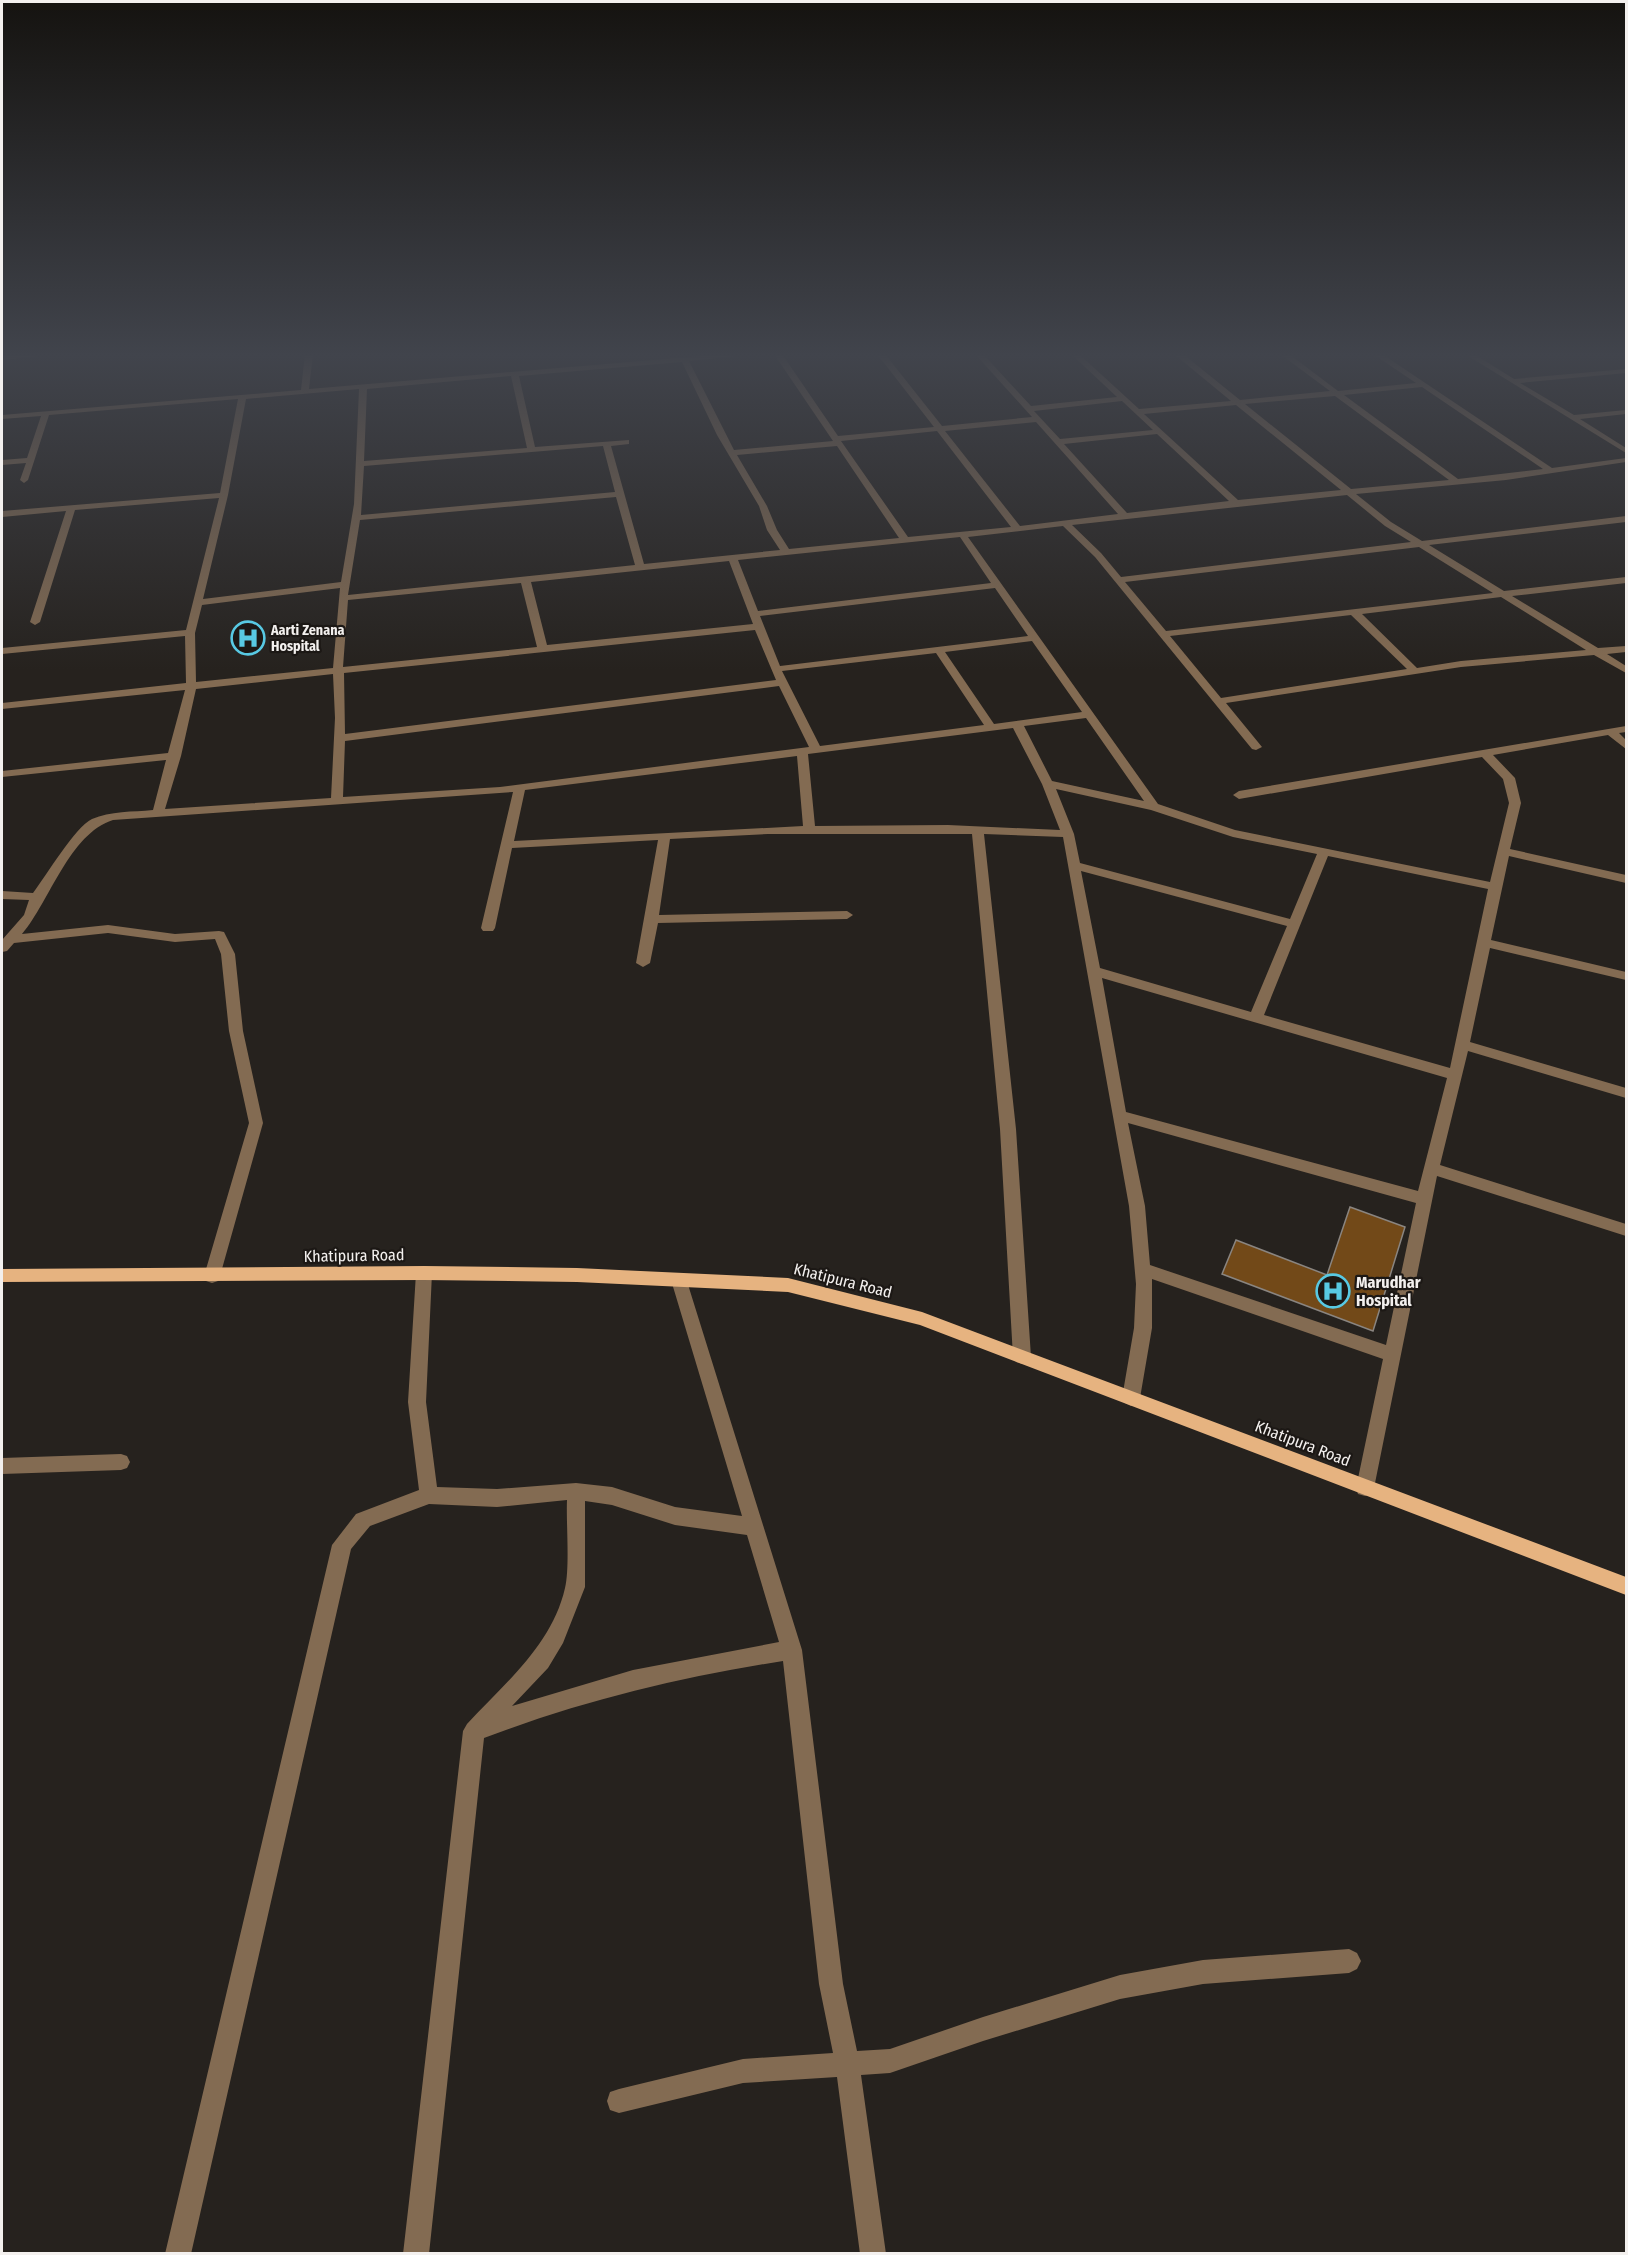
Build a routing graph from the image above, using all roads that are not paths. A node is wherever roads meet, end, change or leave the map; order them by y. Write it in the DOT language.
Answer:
graph roads {
  1 [pos="232,459"];
  2 [pos="358,459"];
  3 [pos="413,459"];
  4 [pos="610,459"];
  5 [pos="735,459"];
  6 [pos="850,459"];
  7 [pos="962,459"];
  8 [pos="1074,459"];
  9 [pos="1188,459"];
  10 [pos="1307,459"];
  11 [pos="1427,459"];
  12 [pos="1534,459"];
  13 [pos="31,460"];
  14 [pos="1626,460"];
  15 [pos="2,462"];
  16 [pos="358,464"];
  17 [pos="1551,471"];
  18 [pos="24,480"];
  19 [pos="1457,482"];
  20 [pos="1348,493"];
  21 [pos="620,494"];
  22 [pos="225,495"];
  23 [pos="1236,503"];
  24 [pos="71,508"];
  25 [pos="2,514"];
  26 [pos="1124,515"];
  27 [pos="357,518"];
  28 [pos="1626,519"];
  29 [pos="1065,522"];
  30 [pos="1017,528"];
  31 [pos="962,534"];
  32 [pos="905,540"];
  33 [pos="1419,543"];
  34 [pos="786,552"];
  35 [pos="732,558"];
  36 [pos="640,568"];
  37 [pos="525,578"];
  38 [pos="1118,580"];
  39 [pos="1626,580"];
  40 [pos="345,584"];
  41 [pos="996,585"];
  42 [pos="1503,594"];
  43 [pos="343,598"];
  44 [pos="199,602"];
  45 [pos="1354,612"];
  46 [pos="756,614"];
  47 [pos="35,621"];
  48 [pos="761,626"];
  49 [pos="190,633"];
  50 [pos="1163,634"];
  51 [pos="1034,638"];
  52 [pos="1626,649"];
  53 [pos="543,650"];
  54 [pos="939,650"];
  55 [pos="2,651"];
  56 [pos="1598,653"];
  57 [pos="777,669"];
  58 [pos="338,670"];
  59 [pos="1415,670"];
  60 [pos="1626,670"];
  61 [pos="782,682"];
  62 [pos="191,688"];
  63 [pos="1220,701"];
  64 [pos="2,706"];
  65 [pos="1088,715"];
  66 [pos="1017,724"];
  67 [pos="992,728"];
  68 [pos="1626,729"];
  69 [pos="1610,731"];
  70 [pos="340,738"];
  71 [pos="1626,746"];
  72 [pos="1256,747"];
  73 [pos="816,749"];
  74 [pos="802,751"];
  75 [pos="1484,753"];
  76 [pos="175,756"];
  77 [pos="2,774"];
  78 [pos="1048,784"];
  79 [pos="520,787"];
  80 [pos="1239,795"];
  81 [pos="337,800"];
  82 [pos="1154,807"];
  83 [pos="158,813"];
  84 [pos="809,830"];
  85 [pos="978,831"];
  86 [pos="1068,834"];
  87 [pos="665,835"];
  88 [pos="507,845"];
  89 [pos="1505,851"];
  90 [pos="1324,852"];
  91 [pos="1074,865"];
  92 [pos="1626,879"];
  93 [pos="1495,887"];
  94 [pos="2,895"];
  95 [pos="37,897"];
  96 [pos="847,915"];
  97 [pos="652,919"];
  98 [pos="1294,924"];
  99 [pos="488,928"];
  100 [pos="1484,942"];
  101 [pos="6,944"];
  102 [pos="643,963"];
  103 [pos="1094,970"];
  104 [pos="1626,976"];
  105 [pos="1256,1017"];
  106 [pos="1463,1045"];
  107 [pos="1455,1075"];
  108 [pos="1626,1093"];
  109 [pos="1119,1115"];
  110 [pos="1433,1169"];
  111 [pos="1425,1199"];
  112 [pos="1626,1230"];
  113 [pos="1143,1269"];
  114 [pos="424,1273"];
  115 [pos="2,1276"];
  116 [pos="212,1276"];
  117 [pos="679,1280"];
  118 [pos="1391,1354"];
  119 [pos="1022,1357"];
  120 [pos="1131,1398"];
  121 [pos="121,1462"];
  122 [pos="2,1466"];
  123 [pos="1365,1488"];
  124 [pos="576,1491"];
  125 [pos="429,1495"];
  126 [pos="756,1527"];
  127 [pos="1626,1586"];
  128 [pos="792,1650"];
  129 [pos="474,1731"];
  130 [pos="1349,1961"];
  131 [pos="847,2063"];
  132 [pos="619,2101"];
  133 [pos="178,2253"];
  134 [pos="416,2253"];
  135 [pos="873,2253"];
  1 -- 22 [label="street"];
  2 -- 16 [label="street"];
  3 -- 16 [label="street"];
  4 -- 21 [label="street"];
  5 -- 34 [label="street"];
  6 -- 32 [label="street"];
  7 -- 30 [label="street"];
  8 -- 26 [label="street"];
  9 -- 23 [label="street"];
  10 -- 20 [label="street"];
  11 -- 19 [label="street"];
  12 -- 17 [label="street"];
  13 -- 15 [label="street"];
  13 -- 18 [label="street"];
  14 -- 17 [label="street"];
  16 -- 27 [label="street"];
  17 -- 19 [label="street"];
  19 -- 20 [label="street"];
  20 -- 23 [label="street"];
  20 -- 33 [label="street"];
  21 -- 27 [label="street"];
  21 -- 36 [label="street"];
  22 -- 24 [label="street"];
  22 -- 44 [label="street"];
  23 -- 26 [label="street"];
  24 -- 25 [label="street"];
  24 -- 47 [label="street"];
  26 -- 29 [label="street"];
  27 -- 40 [label="street"];
  28 -- 33 [label="street"];
  29 -- 30 [label="street"];
  29 -- 38 [label="street"];
  30 -- 31 [label="street"];
  31 -- 32 [label="street"];
  31 -- 41 [label="street"];
  32 -- 34 [label="street"];
  33 -- 38 [label="street"];
  33 -- 42 [label="street"];
  34 -- 35 [label="street"];
  35 -- 36 [label="street"];
  35 -- 46 [label="street"];
  36 -- 37 [label="street"];
  37 -- 43 [label="street"];
  37 -- 53 [label="street"];
  38 -- 50 [label="street"];
  39 -- 42 [label="street"];
  40 -- 43 [label="street"];
  40 -- 44 [label="street"];
  41 -- 46 [label="street"];
  41 -- 51 [label="street"];
  42 -- 45 [label="street"];
  42 -- 56 [label="street"];
  43 -- 58 [label="street"];
  44 -- 49 [label="street"];
  45 -- 50 [label="street"];
  45 -- 59 [label="street"];
  46 -- 48 [label="street"];
  48 -- 53 [label="street"];
  48 -- 57 [label="street"];
  49 -- 55 [label="street"];
  49 -- 62 [label="street"];
  50 -- 63 [label="street"];
  51 -- 54 [label="street"];
  51 -- 65 [label="street"];
  52 -- 56 [label="street"];
  53 -- 58 [label="street"];
  54 -- 57 [label="street"];
  54 -- 67 [label="street"];
  56 -- 59 [label="street"];
  56 -- 60 [label="street"];
  57 -- 61 [label="street"];
  58 -- 62 [label="street"];
  58 -- 70 [label="street"];
  59 -- 63 [label="street"];
  61 -- 70 [label="street"];
  61 -- 73 [label="street"];
  62 -- 64 [label="street"];
  62 -- 76 [label="street"];
  63 -- 72 [label="street"];
  65 -- 66 [label="street"];
  65 -- 82 [label="street"];
  66 -- 67 [label="street"];
  66 -- 78 [label="street"];
  67 -- 73 [label="street"];
  68 -- 69 [label="street"];
  69 -- 71 [label="street"];
  69 -- 75 [label="street"];
  70 -- 81 [label="street"];
  73 -- 74 [label="street"];
  74 -- 79 [label="street"];
  74 -- 84 [label="street"];
  75 -- 80 [label="street"];
  75 -- 89 [label="street"];
  76 -- 77 [label="street"];
  76 -- 83 [label="street"];
  78 -- 82 [label="street"];
  78 -- 86 [label="street"];
  79 -- 81 [label="street"];
  79 -- 88 [label="street"];
  81 -- 83 [label="street"];
  82 -- 90 [label="street"];
  83 -- 95 [label="street"];
  84 -- 85 [label="street"];
  84 -- 87 [label="street"];
  85 -- 86 [label="street"];
  85 -- 119 [label="street"];
  86 -- 91 [label="street"];
  87 -- 88 [label="street"];
  87 -- 97 [label="street"];
  88 -- 99 [label="street"];
  89 -- 92 [label="street"];
  89 -- 93 [label="street"];
  90 -- 93 [label="street"];
  90 -- 98 [label="street"];
  91 -- 98 [label="street"];
  91 -- 103 [label="street"];
  93 -- 100 [label="street"];
  94 -- 95 [label="street"];
  95 -- 101 [label="street"];
  96 -- 97 [label="street"];
  97 -- 102 [label="street"];
  98 -- 105 [label="street"];
  100 -- 104 [label="street"];
  100 -- 106 [label="street"];
  101 -- 116 [label="street"];
  103 -- 105 [label="street"];
  103 -- 109 [label="street"];
  105 -- 107 [label="street"];
  106 -- 107 [label="street"];
  106 -- 108 [label="street"];
  107 -- 110 [label="street"];
  109 -- 111 [label="street"];
  109 -- 113 [label="street"];
  110 -- 111 [label="street"];
  110 -- 112 [label="street"];
  111 -- 118 [label="street"];
  113 -- 118 [label="street"];
  113 -- 120 [label="street"];
  114 -- 116 [label="main road, Khatipura Road"];
  114 -- 117 [label="main road, Khatipura Road"];
  114 -- 125 [label="street"];
  115 -- 116 [label="main road, Khatipura Road"];
  117 -- 119 [label="main road, Khatipura Road"];
  117 -- 126 [label="street"];
  118 -- 123 [label="street"];
  119 -- 120 [label="main road, Khatipura Road"];
  120 -- 123 [label="main road, Khatipura Road"];
  121 -- 122 [label="street"];
  123 -- 127 [label="main road, Khatipura Road"];
  124 -- 125 [label="street"];
  124 -- 126 [label="street"];
  124 -- 129 [label="street"];
  125 -- 133 [label="street"];
  126 -- 128 [label="street"];
  128 -- 129 [label="street"];
  128 -- 131 [label="street"];
  129 -- 134 [label="street"];
  130 -- 131 [label="street"];
  131 -- 132 [label="street"];
  131 -- 135 [label="street"];
}
